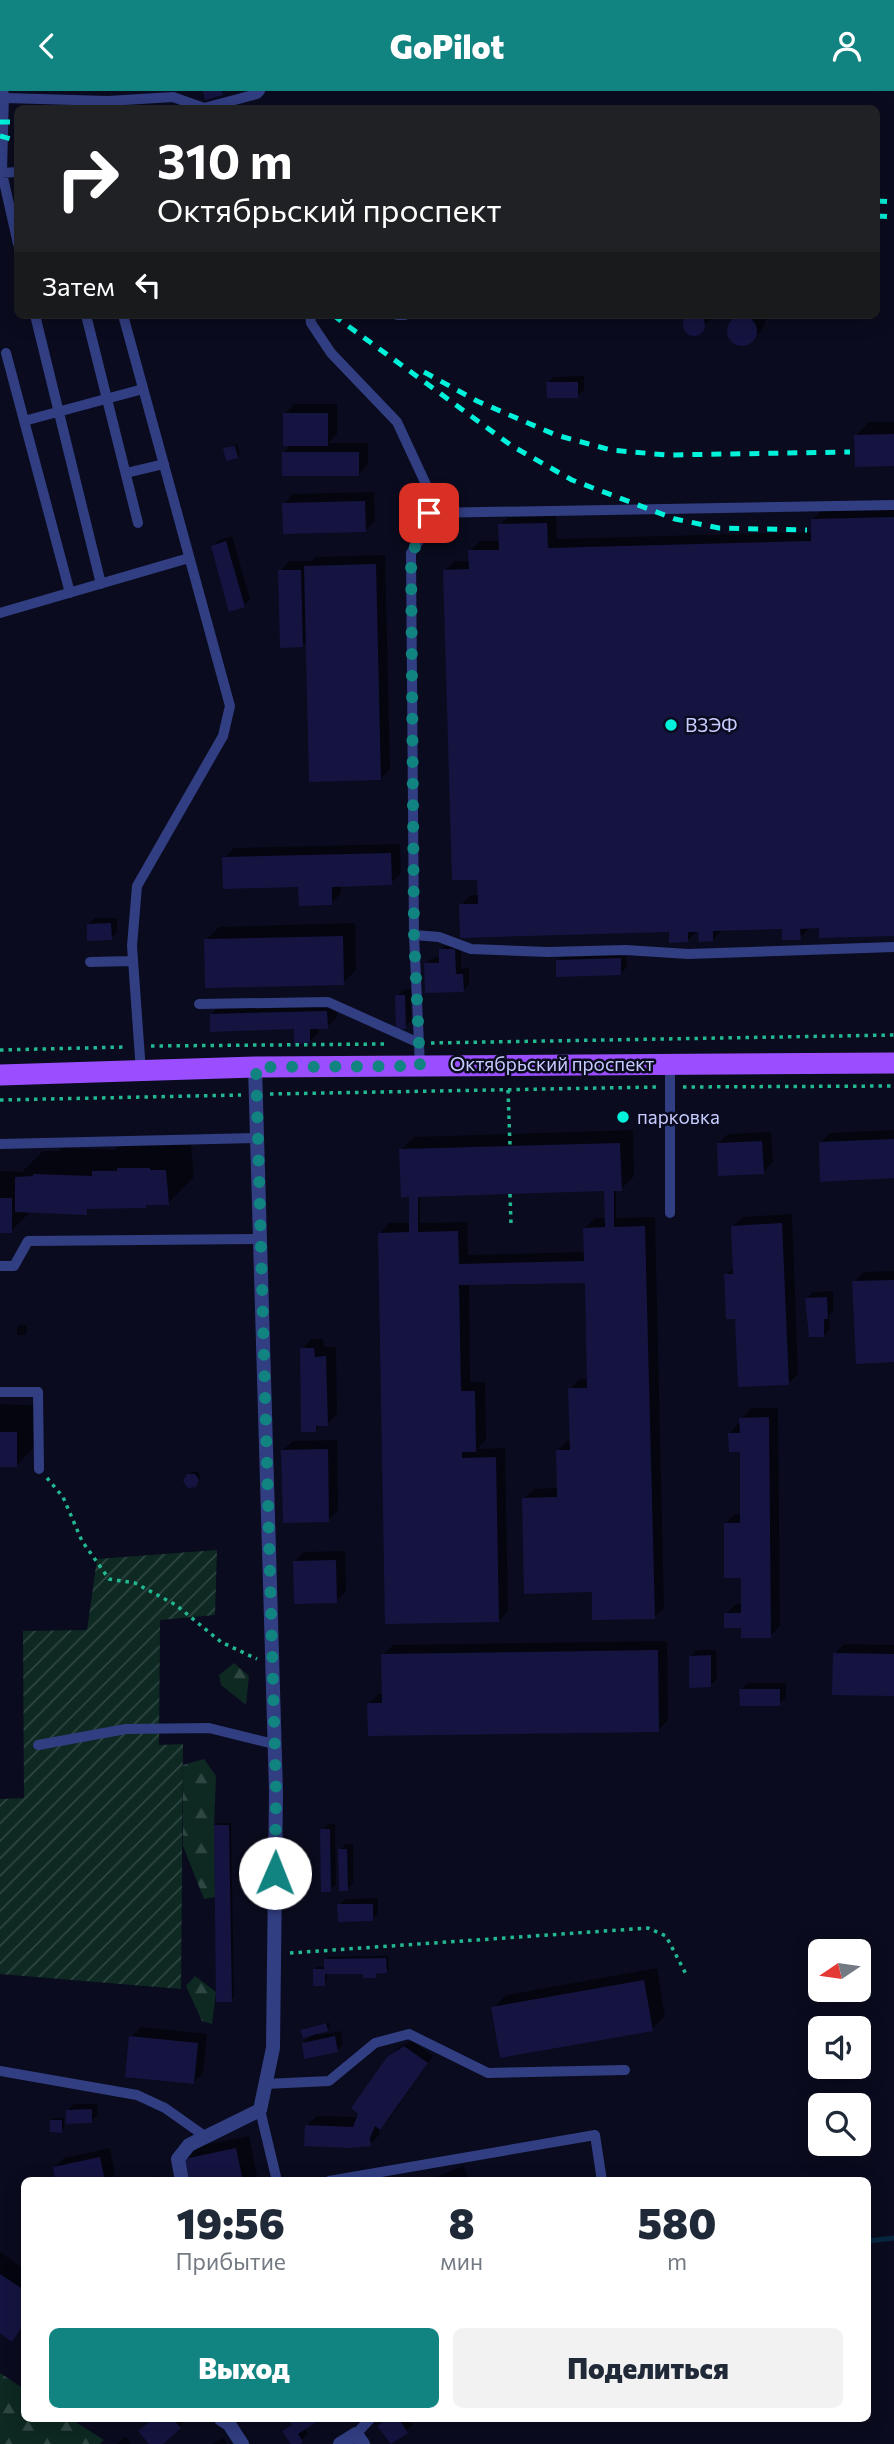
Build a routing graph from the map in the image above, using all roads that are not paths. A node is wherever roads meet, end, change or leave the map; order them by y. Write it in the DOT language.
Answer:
graph roads {
  1 [pos="260,91"];
  2 [pos="4,94"];
  3 [pos="196,105"];
  4 [pos="215,105"];
  5 [pos="1,173"];
  6 [pos="14,227"];
  7 [pos="36,319"];
  8 [pos="87,319"];
  9 [pos="124,319"];
  10 [pos="311,319"];
  11 [pos="6,353"];
  12 [pos="143,389"];
  13 [pos="107,399"];
  14 [pos="59,412"];
  15 [pos="24,421"];
  16 [pos="164,464"];
  17 [pos="126,473"];
  18 [pos="894,505"];
  19 [pos="429,513"];
  20 [pos="138,523"];
  21 [pos="189,558"];
  22 [pos="101,584"];
  23 [pos="70,593"];
  24 [pos="0,613"];
  25 [pos="414,935"];
  26 [pos="894,947"];
  27 [pos="133,961"];
  28 [pos="90,962"];
  29 [pos="199,1004"];
  30 [pos="419,1043"];
  31 [pos="670,1063"];
  32 [pos="894,1063"];
  33 [pos="420,1066"];
  34 [pos="256,1067"];
  35 [pos="141,1072"];
  36 [pos="0,1075"];
  37 [pos="257,1138"];
  38 [pos="0,1145"];
  39 [pos="670,1213"];
  40 [pos="260,1239"];
  41 [pos="0,1266"];
  42 [pos="0,1392"];
  43 [pos="38,1469"];
  44 [pos="274,1744"];
  45 [pos="38,1745"];
  46 [pos="625,2070"];
  47 [pos="0,2071"];
  48 [pos="265,2084"];
  49 [pos="260,2110"];
  50 [pos="206,2137"];
  51 [pos="181,2177"];
  52 [pos="276,2177"];
  53 [pos="352,2177"];
  54 [pos="601,2177"];
  55 [pos="226,2422"];
  56 [pos="368,2422"];
  57 [pos="360,2439"];
  58 [pos="242,2444"];
  59 [pos="340,2444"];
  1 -- 4 [label="lane"];
  2 -- 3 [label="lane"];
  2 -- 5 [label="lane"];
  5 -- 6 [label="lane"];
  7 -- 14 [label="lane"];
  8 -- 13 [label="lane"];
  9 -- 12 [label="lane"];
  10 -- 19 [label="lane"];
  11 -- 15 [label="lane"];
  12 -- 13 [label="lane"];
  12 -- 16 [label="lane"];
  13 -- 14 [label="lane"];
  13 -- 17 [label="lane"];
  14 -- 15 [label="lane"];
  14 -- 22 [label="lane"];
  15 -- 23 [label="lane"];
  16 -- 17 [label="lane"];
  16 -- 21 [label="lane"];
  17 -- 20 [label="lane"];
  18 -- 19 [label="lane"];
  19 -- 25 [label="lane"];
  21 -- 22 [label="lane"];
  21 -- 27 [label="lane"];
  22 -- 23 [label="lane"];
  23 -- 24 [label="lane"];
  25 -- 26 [label="lane"];
  25 -- 30 [label="lane"];
  27 -- 28 [label="lane"];
  27 -- 35 [label="lane"];
  29 -- 30 [label="lane"];
  30 -- 33 [label="lane"];
  31 -- 32 [label="main road, Октябрьский проспект"];
  31 -- 33 [label="main road, Октябрьский проспект"];
  31 -- 39 [label="lane"];
  33 -- 34 [label="main road, Октябрьский проспект"];
  34 -- 35 [label="main road, Октябрьский проспект"];
  34 -- 37 [label="street"];
  35 -- 36 [label="main road, Октябрьский проспект"];
  37 -- 38 [label="lane"];
  37 -- 40 [label="street"];
  40 -- 41 [label="lane"];
  40 -- 44 [label="street"];
  42 -- 43 [label="lane"];
  44 -- 45 [label="lane"];
  44 -- 48 [label="street"];
  46 -- 48 [label="lane"];
  47 -- 50 [label="lane"];
  48 -- 49 [label="street"];
  49 -- 50 [label="street"];
  49 -- 52 [label="lane"];
  50 -- 51 [label="street"];
  53 -- 54 [label="lane"];
  55 -- 58 [label="street"];
  56 -- 57 [label="lane"];
  57 -- 59 [label="street"];
}
